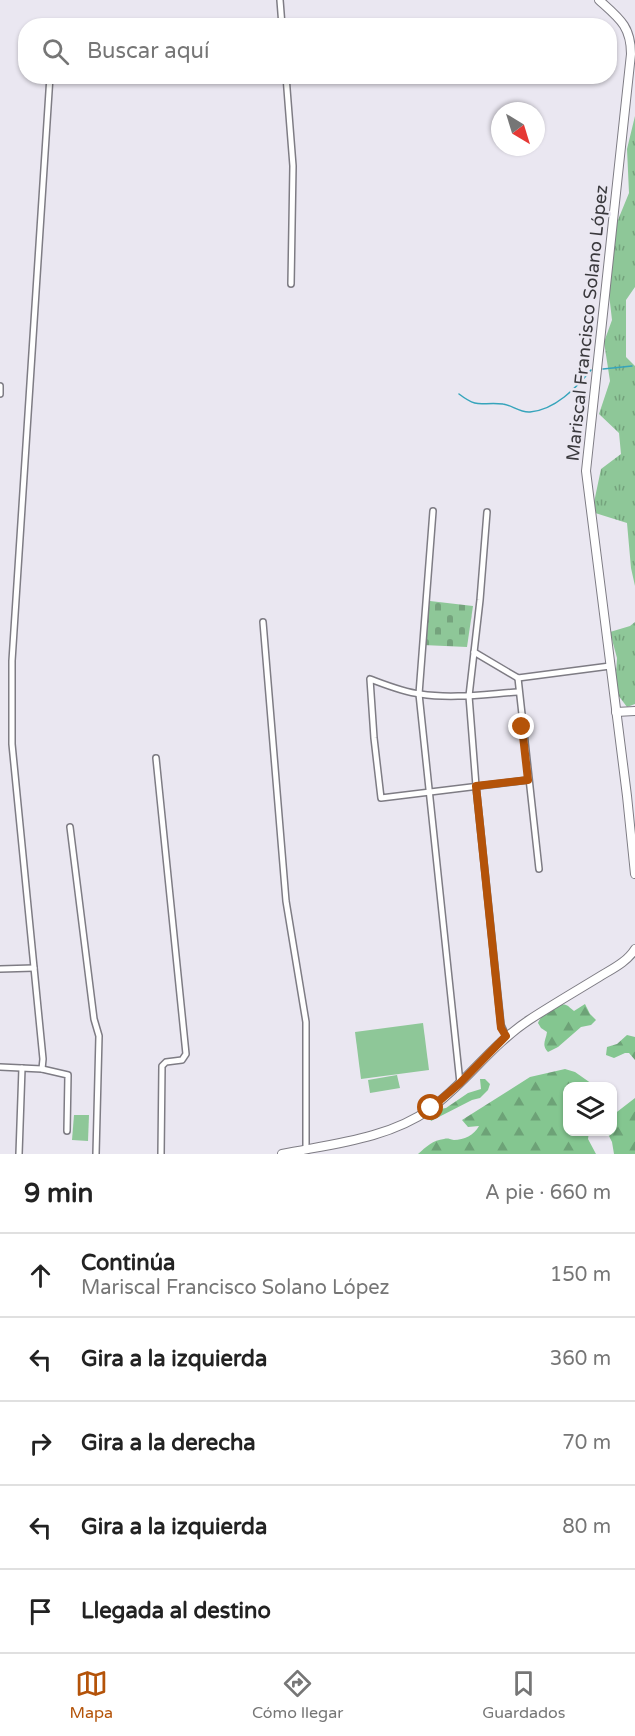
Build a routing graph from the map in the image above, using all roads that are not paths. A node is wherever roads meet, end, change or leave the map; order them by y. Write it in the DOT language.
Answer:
graph roads {
  1 [pos="280,0"];
  2 [pos="599,0"];
  3 [pos="281,18"];
  4 [pos="49,84"];
  5 [pos="287,84"];
  6 [pos="291,284"];
  7 [pos="0,386"];
  8 [pos="0,394"];
  9 [pos="433,511"];
  10 [pos="487,512"];
  11 [pos="263,622"];
  12 [pos="474,652"];
  13 [pos="610,666"];
  14 [pos="518,678"];
  15 [pos="518,692"];
  16 [pos="419,694"];
  17 [pos="469,696"];
  18 [pos="635,711"];
  19 [pos="616,712"];
  20 [pos="156,758"];
  21 [pos="528,780"];
  22 [pos="476,786"];
  23 [pos="428,792"];
  24 [pos="70,827"];
  25 [pos="539,869"];
  26 [pos="635,874"];
  27 [pos="635,949"];
  28 [pos="34,968"];
  29 [pos="0,969"];
  30 [pos="506,1036"];
  31 [pos="0,1067"];
  32 [pos="22,1068"];
  33 [pos="42,1069"];
  34 [pos="460,1083"];
  35 [pos="68,1131"];
  36 [pos="306,1149"];
  37 [pos="19,1154"];
  38 [pos="96,1154"];
  39 [pos="161,1154"];
  40 [pos="282,1154"];
  1 -- 3 [label="street"];
  2 -- 13 [label="main road, Mariscal Francisco Solano López"];
  4 -- 28 [label="street"];
  5 -- 6 [label="street"];
  7 -- 8 [label="street"];
  9 -- 16 [label="street"];
  10 -- 12 [label="street"];
  11 -- 36 [label="street"];
  12 -- 14 [label="street"];
  12 -- 17 [label="street"];
  13 -- 14 [label="street"];
  13 -- 19 [label="main road, Mariscal Francisco Solano López"];
  14 -- 15 [label="street"];
  15 -- 17 [label="street"];
  15 -- 21 [label="street"];
  16 -- 17 [label="street"];
  16 -- 23 [label="street"];
  16 -- 23 [label="street"];
  17 -- 22 [label="street"];
  18 -- 19 [label="main road"];
  19 -- 26 [label="main road, Mariscal Francisco Solano López"];
  20 -- 39 [label="street"];
  21 -- 22 [label="street"];
  21 -- 25 [label="street"];
  22 -- 23 [label="street"];
  22 -- 30 [label="street"];
  23 -- 34 [label="street"];
  24 -- 38 [label="street"];
  27 -- 30 [label="main road"];
  28 -- 29 [label="street"];
  28 -- 33 [label="street"];
  30 -- 34 [label="main road"];
  31 -- 32 [label="street"];
  32 -- 33 [label="street"];
  32 -- 37 [label="street"];
  33 -- 35 [label="street"];
  34 -- 36 [label="main road"];
  36 -- 40 [label="main road"];
}
